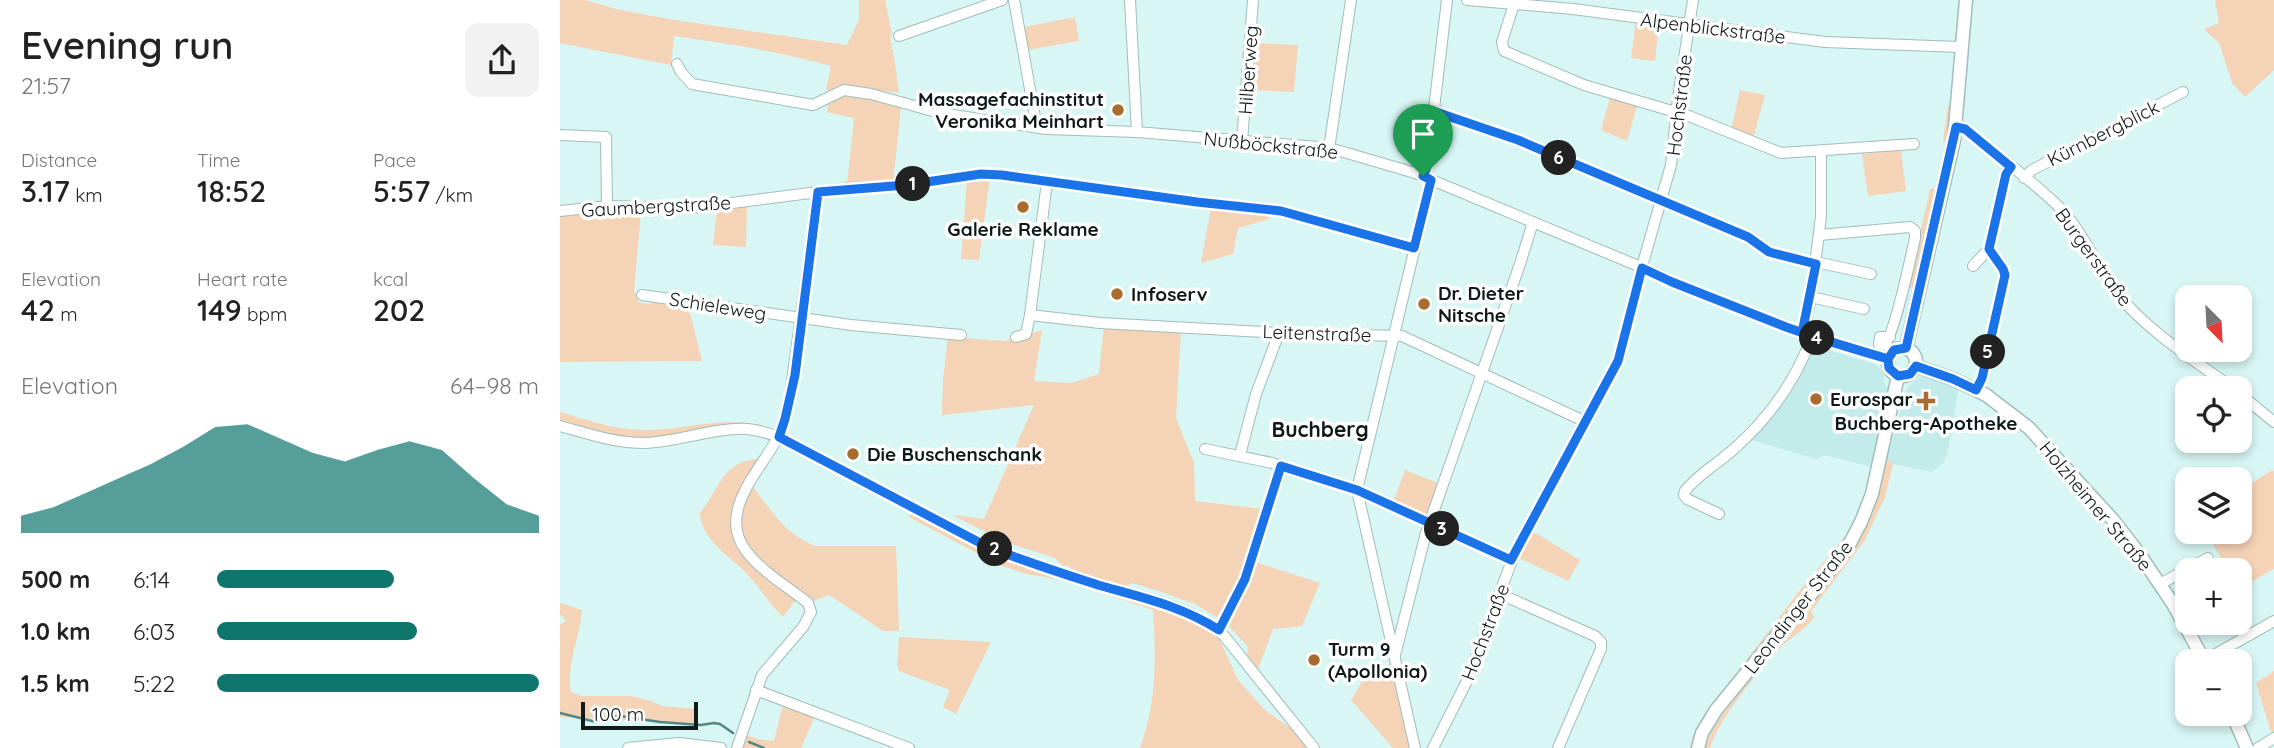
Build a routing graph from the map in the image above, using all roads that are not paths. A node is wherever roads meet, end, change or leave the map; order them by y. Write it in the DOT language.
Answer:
graph roads {
  1 [pos="1002,0"];
  2 [pos="1013,0"];
  3 [pos="1130,0"];
  4 [pos="1253,0"];
  5 [pos="1350,0"];
  6 [pos="1447,0"];
  7 [pos="1466,0"];
  8 [pos="1693,0"];
  9 [pos="1966,0"];
  10 [pos="1514,4"];
  11 [pos="1690,24"];
  12 [pos="899,36"];
  13 [pos="1960,47"];
  14 [pos="677,64"];
  15 [pos="2183,92"];
  16 [pos="1433,111"];
  17 [pos="1677,112"];
  18 [pos="1034,126"];
  19 [pos="1956,127"];
  20 [pos="1137,132"];
  21 [pos="560,135"];
  22 [pos="1242,141"];
  23 [pos="1914,144"];
  24 [pos="1329,149"];
  25 [pos="1821,151"];
  26 [pos="2011,167"];
  27 [pos="1427,178"];
  28 [pos="2024,178"];
  29 [pos="1047,182"];
  30 [pos="818,192"];
  31 [pos="1662,202"];
  32 [pos="607,206"];
  33 [pos="560,211"];
  34 [pos="1533,222"];
  35 [pos="1819,235"];
  36 [pos="1414,248"];
  37 [pos="1989,249"];
  38 [pos="1816,263"];
  39 [pos="1973,266"];
  40 [pos="1642,268"];
  41 [pos="1871,274"];
  42 [pos="642,295"];
  43 [pos="1811,297"];
  44 [pos="1864,309"];
  45 [pos="1030,315"];
  46 [pos="802,318"];
  47 [pos="1279,332"];
  48 [pos="961,335"];
  49 [pos="1807,335"];
  50 [pos="1393,336"];
  51 [pos="1016,337"];
  52 [pos="1890,337"];
  53 [pos="1906,348"];
  54 [pos="1888,359"];
  55 [pos="1916,366"];
  56 [pos="1481,373"];
  57 [pos="1898,376"];
  58 [pos="2217,376"];
  59 [pos="1976,390"];
  60 [pos="2252,404"];
  61 [pos="1586,422"];
  62 [pos="2274,422"];
  63 [pos="560,426"];
  64 [pos="779,437"];
  65 [pos="1205,449"];
  66 [pos="1240,455"];
  67 [pos="1281,466"];
  68 [pos="1357,490"];
  69 [pos="1719,514"];
  70 [pos="1430,523"];
  71 [pos="1511,560"];
  72 [pos="2175,576"];
  73 [pos="2160,584"];
  74 [pos="1500,594"];
  75 [pos="2274,621"];
  76 [pos="1219,630"];
  77 [pos="2198,649"];
  78 [pos="2226,649"];
  79 [pos="1394,658"];
  80 [pos="757,690"];
  81 [pos="2237,726"];
  82 [pos="2274,738"];
  83 [pos="628,748"];
  84 [pos="721,748"];
  85 [pos="737,748"];
  86 [pos="909,748"];
  87 [pos="1314,748"];
  88 [pos="1415,748"];
  89 [pos="1433,748"];
  90 [pos="1558,748"];
  91 [pos="1698,748"];
  92 [pos="2247,748"];
  93 [pos="2258,748"];
  1 -- 12 [label="street"];
  2 -- 18 [label="street"];
  3 -- 20 [label="street"];
  4 -- 22 [label="street, Hilberweg"];
  5 -- 24 [label="street"];
  6 -- 16 [label="street"];
  7 -- 10 [label="street, Alpenblickstraße"];
  8 -- 11 [label="street, Hochstraße"];
  9 -- 13 [label="street"];
  10 -- 11 [label="street, Alpenblickstraße"];
  10 -- 17 [label="street"];
  11 -- 13 [label="street, Alpenblickstraße"];
  11 -- 17 [label="street, Hochstraße"];
  13 -- 19 [label="street"];
  14 -- 18 [label="street, Nußböckstraße"];
  15 -- 28 [label="street, Kürnbergblick"];
  16 -- 27 [label="street"];
  16 -- 31 [label="street"];
  17 -- 25 [label="street"];
  17 -- 31 [label="street, Hochstraße"];
  18 -- 20 [label="street, Nußböckstraße"];
  19 -- 26 [label="street, Burgerstraße"];
  19 -- 53 [label="street"];
  20 -- 22 [label="street, Nußböckstraße"];
  21 -- 32 [label="street"];
  22 -- 24 [label="street, Nußböckstraße"];
  23 -- 25 [label="street"];
  24 -- 27 [label="street, Nußböckstraße"];
  25 -- 35 [label="street"];
  26 -- 28 [label="street, Burgerstraße"];
  26 -- 37 [label="street"];
  27 -- 34 [label="street, Nußböckstraße"];
  27 -- 36 [label="street"];
  28 -- 58 [label="street, Burgerstraße"];
  29 -- 30 [label="street, Gaumbergstraße"];
  29 -- 36 [label="street, Gaumbergstraße"];
  29 -- 45 [label="street"];
  30 -- 32 [label="street, Gaumbergstraße"];
  30 -- 46 [label="street"];
  31 -- 38 [label="street"];
  31 -- 40 [label="street, Hochstraße"];
  32 -- 33 [label="street, Gaumbergstraße"];
  34 -- 40 [label="street, Nußböckstraße"];
  34 -- 56 [label="street"];
  35 -- 38 [label="street"];
  35 -- 52 [label="street"];
  36 -- 50 [label="street"];
  37 -- 39 [label="street"];
  37 -- 59 [label="street"];
  38 -- 41 [label="street"];
  38 -- 43 [label="street"];
  40 -- 49 [label="street, Nußböckstraße"];
  40 -- 61 [label="street, Hochstraße"];
  42 -- 46 [label="street, Schieleweg"];
  43 -- 44 [label="street"];
  43 -- 49 [label="street"];
  45 -- 47 [label="street, Leitenstraße"];
  45 -- 51 [label="street"];
  46 -- 48 [label="street, Schieleweg"];
  46 -- 64 [label="street"];
  47 -- 50 [label="street, Leitenstraße"];
  47 -- 66 [label="street"];
  49 -- 54 [label="street, Nußböckstraße"];
  49 -- 69 [label="street"];
  50 -- 56 [label="street, Leitenstraße"];
  50 -- 68 [label="street"];
  53 -- 54 [label="street"];
  53 -- 55 [label="street"];
  54 -- 57 [label="street"];
  55 -- 57 [label="street"];
  55 -- 59 [label="street, Holzheimer Straße"];
  56 -- 61 [label="street, Leitenstraße"];
  56 -- 70 [label="street"];
  57 -- 91 [label="street, Leondinger Straße"];
  59 -- 73 [label="street, Holzheimer Straße"];
  60 -- 62 [label="street"];
  61 -- 71 [label="street, Hochstraße"];
  63 -- 64 [label="street"];
  64 -- 76 [label="street"];
  64 -- 80 [label="street"];
  65 -- 66 [label="street"];
  66 -- 67 [label="street"];
  67 -- 68 [label="street"];
  67 -- 76 [label="street"];
  68 -- 70 [label="street"];
  68 -- 79 [label="street"];
  70 -- 71 [label="street"];
  70 -- 79 [label="street"];
  71 -- 74 [label="street, Hochstraße"];
  72 -- 73 [label="street"];
  73 -- 77 [label="street, Holzheimer Straße"];
  74 -- 89 [label="street, Hochstraße"];
  74 -- 90 [label="street"];
  75 -- 78 [label="street"];
  76 -- 87 [label="street"];
  79 -- 88 [label="street"];
  80 -- 85 [label="street"];
  80 -- 86 [label="street"];
  81 -- 92 [label="street"];
  82 -- 93 [label="street"];
  83 -- 84 [label="street"];
}
